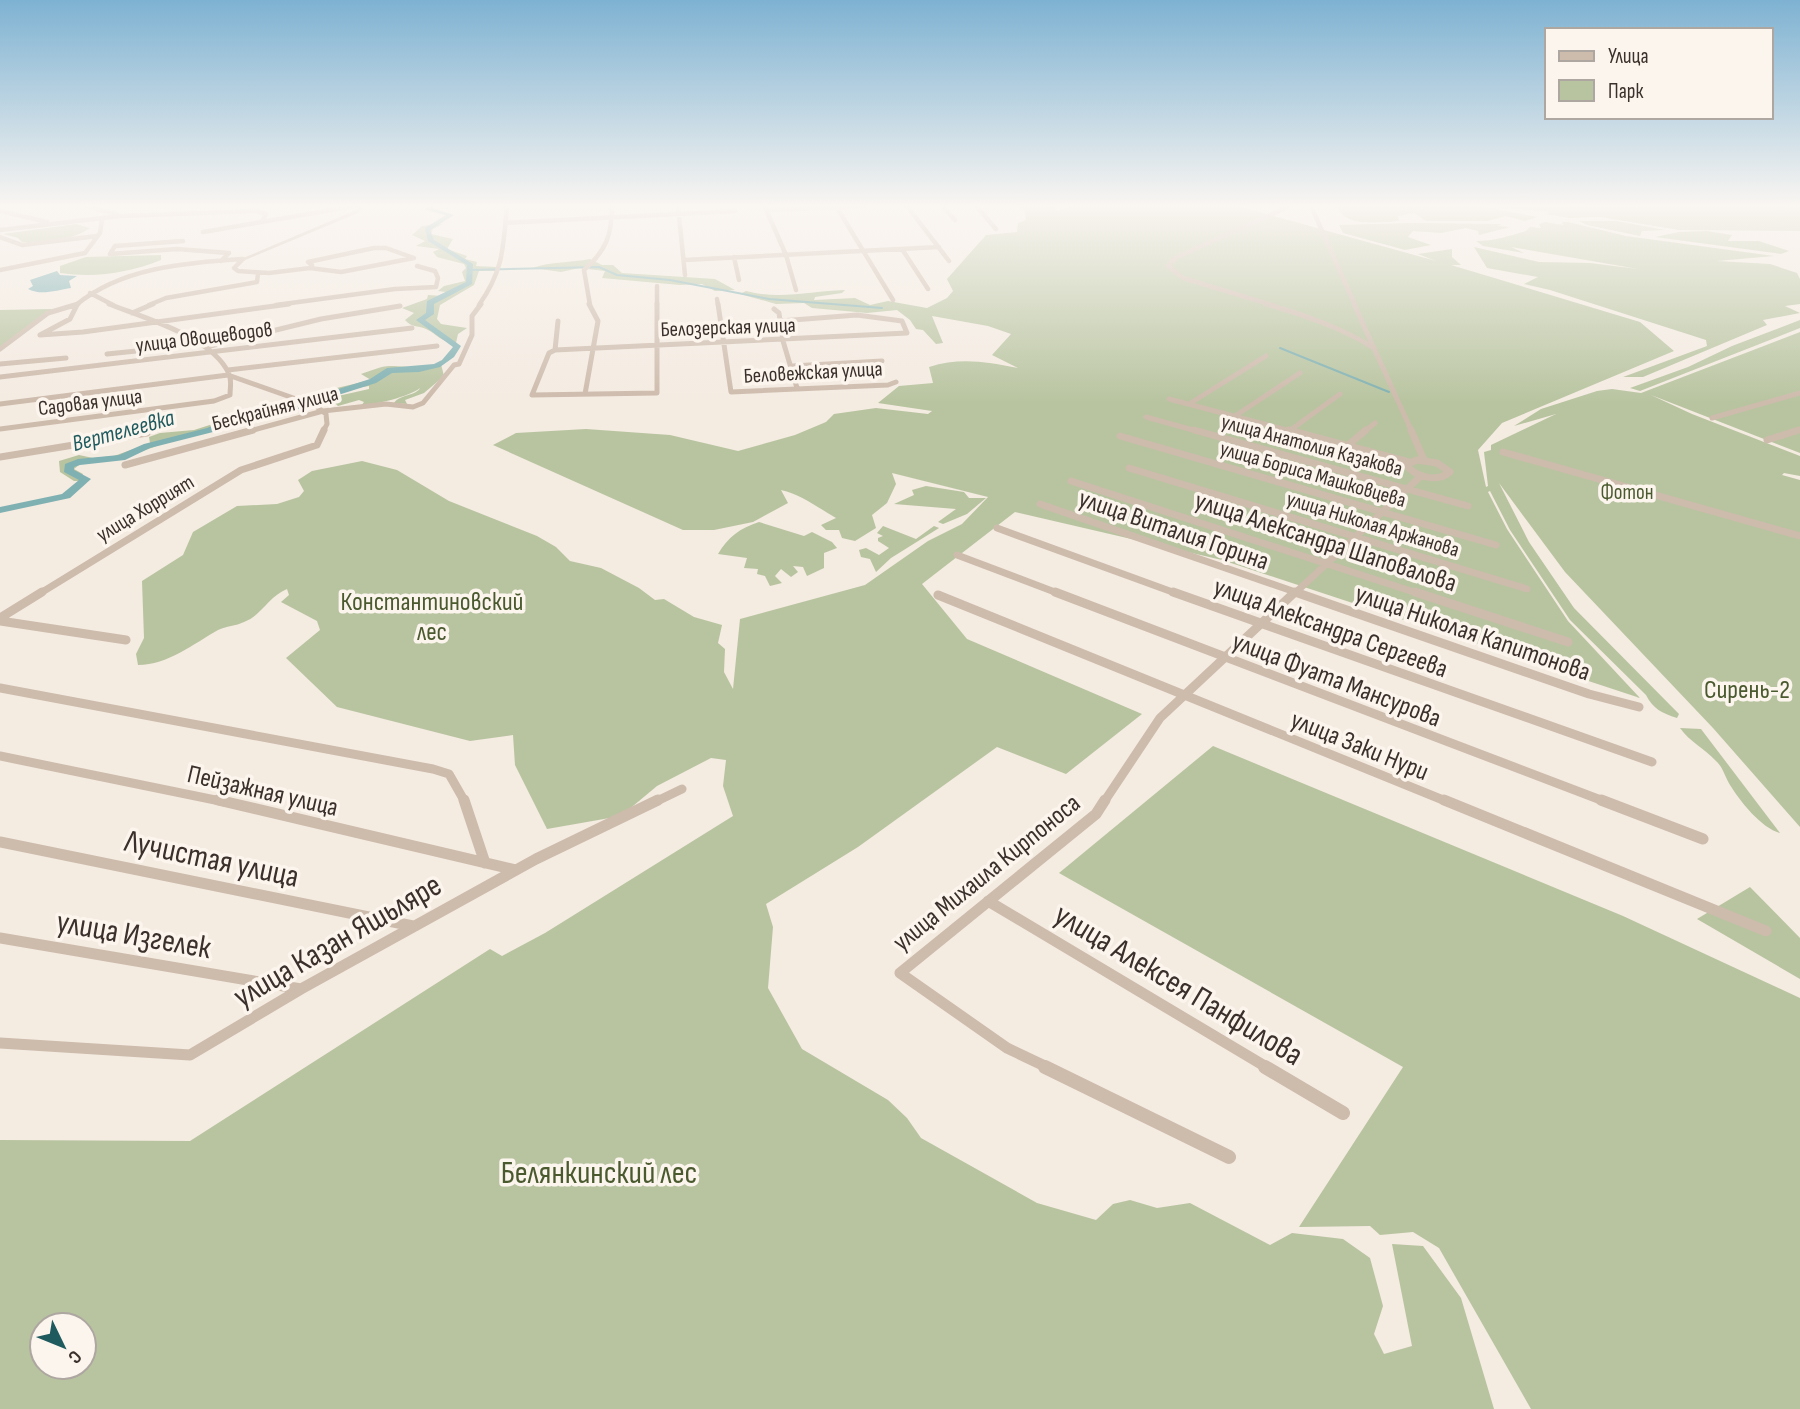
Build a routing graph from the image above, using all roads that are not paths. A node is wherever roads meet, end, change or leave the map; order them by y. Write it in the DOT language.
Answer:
graph roads {
  1 [pos="146,272"];
  2 [pos="245,272"];
  3 [pos="270,272"];
  4 [pos="435,272"];
  5 [pos="498,272"];
  6 [pos="584,272"];
  7 [pos="685,272"];
  8 [pos="737,272"];
  9 [pos="791,272"];
  10 [pos="876,272"];
  11 [pos="917,272"];
  12 [pos="1176,272"];
  13 [pos="1340,272"];
  14 [pos="257,273"];
  15 [pos="685,275"];
  16 [pos="739,280"];
  17 [pos="657,286"];
  18 [pos="928,289"];
  19 [pos="796,290"];
  20 [pos="90,293"];
  21 [pos="717,299"];
  22 [pos="893,300"];
  23 [pos="77,305"];
  24 [pos="400,306"];
  25 [pos="774,309"];
  26 [pos="132,313"];
  27 [pos="156,321"];
  28 [pos="558,321"];
  29 [pos="780,321"];
  30 [pos="412,328"];
  31 [pos="190,340"];
  32 [pos="783,341"];
  33 [pos="721,343"];
  34 [pos="437,346"];
  35 [pos="657,346"];
  36 [pos="206,347"];
  37 [pos="593,348"];
  38 [pos="1374,348"];
  39 [pos="0,349"];
  40 [pos="555,351"];
  41 [pos="216,353"];
  42 [pos="107,354"];
  43 [pos="1266,356"];
  44 [pos="66,358"];
  45 [pos="882,361"];
  46 [pos="0,364"];
  47 [pos="792,366"];
  48 [pos="228,372"];
  49 [pos="1300,373"];
  50 [pos="0,377"];
  51 [pos="896,382"];
  52 [pos="797,388"];
  53 [pos="1800,393"];
  54 [pos="585,394"];
  55 [pos="1340,394"];
  56 [pos="1169,399"];
  57 [pos="0,404"];
  58 [pos="1189,404"];
  59 [pos="323,411"];
  60 [pos="1235,416"];
  61 [pos="1146,417"];
  62 [pos="1712,418"];
  63 [pos="1375,423"];
  64 [pos="0,429"];
  65 [pos="1800,430"];
  66 [pos="1289,431"];
  67 [pos="146,433"];
  68 [pos="1120,436"];
  69 [pos="1767,440"];
  70 [pos="1347,446"];
  71 [pos="1503,452"];
  72 [pos="0,457"];
  73 [pos="1424,460"];
  74 [pos="1409,462"];
  75 [pos="125,465"];
  76 [pos="1129,468"];
  77 [pos="1421,476"];
  78 [pos="1071,481"];
  79 [pos="1406,489"];
  80 [pos="1040,504"];
  81 [pos="1468,506"];
  82 [pos="1382,512"];
  83 [pos="997,528"];
  84 [pos="1800,536"];
  85 [pos="1355,537"];
  86 [pos="1496,545"];
  87 [pos="957,555"];
  88 [pos="1326,564"];
  89 [pos="1527,589"];
  90 [pos="1294,593"];
  91 [pos="938,595"];
  92 [pos="0,620"];
  93 [pos="1260,624"];
  94 [pos="126,640"];
  95 [pos="1568,642"];
  96 [pos="1223,659"];
  97 [pos="0,688"];
  98 [pos="1184,696"];
  99 [pos="1639,707"];
  100 [pos="0,756"];
  101 [pos="1652,762"];
  102 [pos="682,789"];
  103 [pos="1703,839"];
  104 [pos="0,842"];
  105 [pos="485,863"];
  106 [pos="516,870"];
  107 [pos="988,901"];
  108 [pos="414,926"];
  109 [pos="1766,931"];
  110 [pos="0,938"];
  111 [pos="301,989"];
  112 [pos="0,1043"];
  113 [pos="1343,1112"];
  114 [pos="1229,1157"];
  1 -- 20 [label="street"];
  2 -- 14 [label="street"];
  3 -- 14 [label="street"];
  4 -- 27 [label="street"];
  5 -- 59 [label="street, Бескрайняя улица"];
  6 -- 37 [label="street"];
  7 -- 15 [label="street"];
  8 -- 16 [label="street"];
  9 -- 19 [label="street"];
  10 -- 22 [label="street"];
  11 -- 18 [label="street"];
  12 -- 38 [label="street"];
  13 -- 38 [label="street"];
  14 -- 26 [label="street"];
  17 -- 35 [label="street"];
  20 -- 23 [label="street"];
  20 -- 26 [label="street"];
  21 -- 33 [label="street"];
  23 -- 27 [label="street"];
  23 -- 39 [label="street"];
  24 -- 36 [label="street, улица Овощеводов"];
  25 -- 29 [label="street"];
  26 -- 27 [label="street"];
  27 -- 31 [label="street"];
  28 -- 40 [label="street"];
  29 -- 32 [label="street"];
  29 -- 32 [label="street, Белозерская улица"];
  30 -- 41 [label="street, улица Овощеводов"];
  31 -- 36 [label="street"];
  31 -- 42 [label="street"];
  32 -- 33 [label="street, Белозерская улица"];
  32 -- 47 [label="street"];
  33 -- 35 [label="street, Белозерская улица"];
  33 -- 52 [label="street, Беловежская улица"];
  34 -- 48 [label="street"];
  35 -- 37 [label="street, Белозерская улица"];
  35 -- 54 [label="street"];
  36 -- 41 [label="street"];
  37 -- 40 [label="street, Белозерская улица"];
  37 -- 54 [label="street"];
  38 -- 73 [label="street"];
  40 -- 54 [label="street"];
  41 -- 48 [label="street"];
  41 -- 50 [label="street, улица Овощеводов"];
  43 -- 58 [label="street"];
  44 -- 46 [label="street"];
  45 -- 47 [label="street"];
  47 -- 52 [label="street"];
  48 -- 57 [label="street"];
  48 -- 59 [label="street"];
  48 -- 64 [label="street, Садовая улица"];
  49 -- 60 [label="street"];
  51 -- 52 [label="street, Беловежская улица"];
  53 -- 62 [label="street"];
  55 -- 66 [label="street"];
  56 -- 58 [label="street"];
  58 -- 60 [label="street"];
  59 -- 75 [label="street, Бескрайняя улица"];
  59 -- 92 [label="street, улица Хоррият"];
  60 -- 66 [label="street"];
  61 -- 79 [label="street, улица Анатолия Казакова"];
  63 -- 70 [label="street"];
  65 -- 69 [label="street"];
  66 -- 70 [label="street"];
  67 -- 72 [label="street"];
  68 -- 82 [label="street, улица Бориса Машковцева"];
  70 -- 74 [label="street"];
  71 -- 84 [label="street"];
  73 -- 74 [label="street"];
  73 -- 77 [label="street"];
  74 -- 77 [label="street"];
  76 -- 85 [label="street, улица Николая Аржанова"];
  77 -- 79 [label="street, улица Михаила Кирпоноса"];
  78 -- 88 [label="street, улица Александра Шаповалова"];
  79 -- 81 [label="street, улица Анатолия Казакова"];
  79 -- 82 [label="street, улица Михаила Кирпоноса"];
  80 -- 90 [label="street, улица Виталия Горина"];
  82 -- 85 [label="street, улица Михаила Кирпоноса"];
  82 -- 86 [label="street, улица Бориса Машковцева"];
  83 -- 93 [label="street, улица Александра Сергеева"];
  85 -- 88 [label="street, улица Михаила Кирпоноса"];
  85 -- 89 [label="street, улица Николая Аржанова"];
  87 -- 96 [label="street, улица Фуата Мансурова"];
  88 -- 90 [label="street, улица Михаила Кирпоноса"];
  88 -- 95 [label="street, улица Александра Шаповалова"];
  90 -- 93 [label="street, улица Михаила Кирпоноса"];
  90 -- 99 [label="street, улица Николая Капитонова"];
  91 -- 98 [label="street, улица Заки Нури"];
  92 -- 94 [label="street"];
  93 -- 96 [label="street, улица Михаила Кирпоноса"];
  93 -- 101 [label="street, улица Александра Сергеева"];
  96 -- 98 [label="street, улица Михаила Кирпоноса"];
  96 -- 103 [label="street, улица Фуата Мансурова"];
  97 -- 105 [label="street"];
  98 -- 107 [label="street, улица Михаила Кирпоноса"];
  98 -- 109 [label="street, улица Заки Нури"];
  100 -- 105 [label="street, Пейзажная улица"];
  102 -- 106 [label="street, улица Казан Яшьляре"];
  104 -- 108 [label="street, Лучистая улица"];
  105 -- 106 [label="street, Пейзажная улица"];
  106 -- 108 [label="street, улица Казан Яшьляре"];
  107 -- 113 [label="street, улица Алексея Панфилова"];
  107 -- 114 [label="street, улица Михаила Кирпоноса"];
  108 -- 111 [label="street, улица Казан Яшьляре"];
  110 -- 111 [label="street, улица Изгелек"];
  111 -- 112 [label="street, улица Казан Яшьляре"];
}
